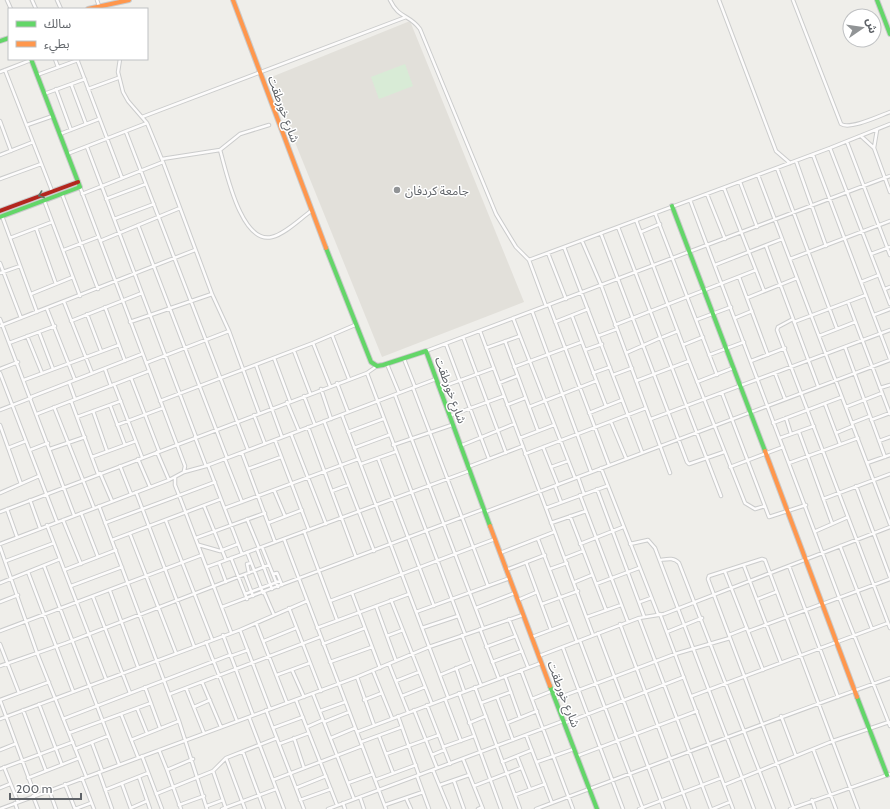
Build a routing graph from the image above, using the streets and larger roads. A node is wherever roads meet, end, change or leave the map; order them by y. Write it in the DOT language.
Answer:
graph roads {
  1 [pos="97,0"];
  2 [pos="128,0"];
  3 [pos="233,0"];
  4 [pos="390,0"];
  5 [pos="719,0"];
  6 [pos="793,0"];
  7 [pos="877,0"];
  8 [pos="99,6"];
  9 [pos="91,8"];
  10 [pos="406,17"];
  11 [pos="890,34"];
  12 [pos="31,60"];
  13 [pos="55,60"];
  14 [pos="75,60"];
  15 [pos="77,60"];
  16 [pos="120,60"];
  17 [pos="58,67"];
  18 [pos="5,70"];
  19 [pos="260,71"];
  20 [pos="0,72"];
  21 [pos="37,75"];
  22 [pos="118,78"];
  23 [pos="85,79"];
  24 [pos="71,84"];
  25 [pos="56,89"];
  26 [pos="88,89"];
  27 [pos="44,94"];
  28 [pos="890,112"];
  29 [pos="53,116"];
  30 [pos="142,117"];
  31 [pos="100,119"];
  32 [pos="0,121"];
  33 [pos="147,123"];
  34 [pos="86,124"];
  35 [pos="27,125"];
  36 [pos="269,125"];
  37 [pos="890,126"];
  38 [pos="71,130"];
  39 [pos="877,130"];
  40 [pos="126,132"];
  41 [pos="60,134"];
  42 [pos="861,136"];
  43 [pos="107,139"];
  44 [pos="33,142"];
  45 [pos="847,142"];
  46 [pos="87,147"];
  47 [pos="830,148"];
  48 [pos="874,148"];
  49 [pos="220,150"];
  50 [pos="11,151"];
  51 [pos="67,154"];
  52 [pos="0,155"];
  53 [pos="813,155"];
  54 [pos="162,160"];
  55 [pos="796,161"];
  56 [pos="41,164"];
  57 [pos="790,164"];
  58 [pos="777,168"];
  59 [pos="141,171"];
  60 [pos="758,175"];
  61 [pos="890,176"];
  62 [pos="122,178"];
  63 [pos="885,178"];
  64 [pos="0,179"];
  65 [pos="78,182"];
  66 [pos="740,182"];
  67 [pos="146,184"];
  68 [pos="102,186"];
  69 [pos="864,186"];
  70 [pos="80,187"];
  71 [pos="724,188"];
  72 [pos="52,191"];
  73 [pos="847,192"];
  74 [pos="890,192"];
  75 [pos="62,194"];
  76 [pos="82,194"];
  77 [pos="707,194"];
  78 [pos="106,199"];
  79 [pos="830,199"];
  80 [pos="44,200"];
  81 [pos="690,200"];
  82 [pos="154,204"];
  83 [pos="672,206"];
  84 [pos="811,206"];
  85 [pos="180,208"];
  86 [pos="0,211"];
  87 [pos="311,212"];
  88 [pos="655,212"];
  89 [pos="793,213"];
  90 [pos="159,216"];
  91 [pos="1,217"];
  92 [pos="114,219"];
  93 [pos="636,220"];
  94 [pos="775,220"];
  95 [pos="890,221"];
  96 [pos="52,222"];
  97 [pos="660,224"];
  98 [pos="138,225"];
  99 [pos="879,225"];
  100 [pos="618,227"];
  101 [pos="757,227"];
  102 [pos="36,228"];
  103 [pos="641,232"];
  104 [pos="863,232"];
  105 [pos="119,233"];
  106 [pos="742,233"];
  107 [pos="601,234"];
  108 [pos="98,237"];
  109 [pos="10,238"];
  110 [pos="845,238"];
  111 [pos="725,239"];
  112 [pos="782,239"];
  113 [pos="100,241"];
  114 [pos="582,241"];
  115 [pos="80,244"];
  116 [pos="708,245"];
  117 [pos="766,246"];
  118 [pos="826,246"];
  119 [pos="564,247"];
  120 [pos="889,247"];
  121 [pos="64,250"];
  122 [pos="195,250"];
  123 [pos="690,252"];
  124 [pos="808,252"];
  125 [pos="548,253"];
  126 [pos="749,253"];
  127 [pos="871,254"];
  128 [pos="890,255"];
  129 [pos="673,258"];
  130 [pos="174,259"];
  131 [pos="790,259"];
  132 [pos="529,260"];
  133 [pos="0,263"];
  134 [pos="715,265"];
  135 [pos="20,266"];
  136 [pos="154,266"];
  137 [pos="654,266"];
  138 [pos="756,270"];
  139 [pos="2,272"];
  140 [pos="635,273"];
  141 [pos="135,275"];
  142 [pos="879,275"];
  143 [pos="73,277"];
  144 [pos="739,277"];
  145 [pos="797,278"];
  146 [pos="618,279"];
  147 [pos="116,282"];
  148 [pos="861,282"];
  149 [pos="721,283"];
  150 [pos="56,284"];
  151 [pos="779,285"];
  152 [pos="601,286"];
  153 [pos="890,287"];
  154 [pos="98,289"];
  155 [pos="884,289"];
  156 [pos="704,290"];
  157 [pos="764,291"];
  158 [pos="582,292"];
  159 [pos="31,294"];
  160 [pos="142,294"];
  161 [pos="212,294"];
  162 [pos="866,295"];
  163 [pos="80,296"];
  164 [pos="687,297"];
  165 [pos="747,298"];
  166 [pos="566,299"];
  167 [pos="123,301"];
  168 [pos="190,301"];
  169 [pos="64,302"];
  170 [pos="848,302"];
  171 [pos="668,304"];
  172 [pos="890,304"];
  173 [pos="547,305"];
  174 [pos="731,307"];
  175 [pos="105,308"];
  176 [pos="47,309"];
  177 [pos="170,309"];
  178 [pos="588,309"];
  179 [pos="829,309"];
  180 [pos="890,309"];
  181 [pos="532,311"];
  182 [pos="649,311"];
  183 [pos="752,311"];
  184 [pos="37,312"];
  185 [pos="87,314"];
  186 [pos="151,314"];
  187 [pos="713,314"];
  188 [pos="874,315"];
  189 [pos="572,316"];
  190 [pos="811,316"];
  191 [pos="21,318"];
  192 [pos="513,318"];
  193 [pos="633,318"];
  194 [pos="735,318"];
  195 [pos="0,319"];
  196 [pos="793,319"];
  197 [pos="696,320"];
  198 [pos="71,321"];
  199 [pos="130,322"];
  200 [pos="555,322"];
  201 [pos="794,322"];
  202 [pos="855,322"];
  203 [pos="1,325"];
  204 [pos="355,325"];
  205 [pos="615,325"];
  206 [pos="55,326"];
  207 [pos="617,329"];
  208 [pos="837,329"];
  209 [pos="890,330"];
  210 [pos="229,331"];
  211 [pos="480,331"];
  212 [pos="678,331"];
  213 [pos="39,332"];
  214 [pos="881,334"];
  215 [pos="332,335"];
  216 [pos="27,336"];
  217 [pos="520,336"];
  218 [pos="598,336"];
  219 [pos="819,336"];
  220 [pos="463,337"];
  221 [pos="661,338"];
  222 [pos="703,338"];
  223 [pos="205,340"];
  224 [pos="862,340"];
  225 [pos="505,341"];
  226 [pos="582,342"];
  227 [pos="744,342"];
  228 [pos="10,343"];
  229 [pos="314,343"];
  230 [pos="446,344"];
  231 [pos="602,344"];
  232 [pos="119,345"];
  233 [pos="683,345"];
  234 [pos="643,346"];
  235 [pos="186,348"];
  236 [pos="486,348"];
  237 [pos="565,348"];
  238 [pos="785,348"];
  239 [pos="845,348"];
  240 [pos="726,349"];
  241 [pos="294,350"];
  242 [pos="585,350"];
  243 [pos="426,351"];
  244 [pos="101,352"];
  245 [pos="626,353"];
  246 [pos="142,354"];
  247 [pos="548,354"];
  248 [pos="825,354"];
  249 [pos="166,355"];
  250 [pos="709,355"];
  251 [pos="768,355"];
  252 [pos="86,357"];
  253 [pos="274,358"];
  254 [pos="404,359"];
  255 [pos="808,360"];
  256 [pos="890,360"];
  257 [pos="125,361"];
  258 [pos="530,361"];
  259 [pos="689,361"];
  260 [pos="751,361"];
  261 [pos="18,362"];
  262 [pos="69,363"];
  263 [pos="146,363"];
  264 [pos="387,364"];
  265 [pos="256,365"];
  266 [pos="377,366"];
  267 [pos="792,366"];
  268 [pos="872,366"];
  269 [pos="514,367"];
  270 [pos="610,367"];
  271 [pos="105,368"];
  272 [pos="494,368"];
  273 [pos="632,368"];
  274 [pos="671,368"];
  275 [pos="734,368"];
  276 [pos="0,369"];
  277 [pos="53,369"];
  278 [pos="243,370"];
  279 [pos="149,371"];
  280 [pos="0,373"];
  281 [pos="367,373"];
  282 [pos="593,373"];
  283 [pos="775,373"];
  284 [pos="854,373"];
  285 [pos="42,374"];
  286 [pos="92,374"];
  287 [pos="476,374"];
  288 [pos="654,374"];
  289 [pos="613,375"];
  290 [pos="717,375"];
  291 [pos="517,376"];
  292 [pos="131,378"];
  293 [pos="220,378"];
  294 [pos="348,378"];
  295 [pos="436,379"];
  296 [pos="835,379"];
  297 [pos="24,380"];
  298 [pos="75,380"];
  299 [pos="459,380"];
  300 [pos="758,380"];
  301 [pos="596,381"];
  302 [pos="636,381"];
  303 [pos="69,382"];
  304 [pos="697,382"];
  305 [pos="337,383"];
  306 [pos="499,383"];
  307 [pos="113,385"];
  308 [pos="890,385"];
  309 [pos="200,386"];
  310 [pos="330,386"];
  311 [pos="740,386"];
  312 [pos="818,386"];
  313 [pos="414,388"];
  314 [pos="439,388"];
  315 [pos="580,388"];
  316 [pos="880,388"];
  317 [pos="320,389"];
  318 [pos="180,393"];
  319 [pos="310,393"];
  320 [pos="399,393"];
  321 [pos="722,393"];
  322 [pos="802,393"];
  323 [pos="882,393"];
  324 [pos="562,394"];
  325 [pos="395,395"];
  326 [pos="304,396"];
  327 [pos="504,396"];
  328 [pos="842,397"];
  329 [pos="31,398"];
  330 [pos="525,398"];
  331 [pos="75,399"];
  332 [pos="785,399"];
  333 [pos="622,400"];
  334 [pos="704,400"];
  335 [pos="864,400"];
  336 [pos="71,401"];
  337 [pos="121,401"];
  338 [pos="160,401"];
  339 [pos="289,401"];
  340 [pos="546,401"];
  341 [pos="376,402"];
  342 [pos="487,402"];
  343 [pos="508,404"];
  344 [pos="825,404"];
  345 [pos="12,405"];
  346 [pos="110,405"];
  347 [pos="606,406"];
  348 [pos="685,406"];
  349 [pos="767,406"];
  350 [pos="54,407"];
  351 [pos="529,407"];
  352 [pos="846,407"];
  353 [pos="163,408"];
  354 [pos="271,408"];
  355 [pos="469,408"];
  356 [pos="646,408"];
  357 [pos="0,410"];
  358 [pos="808,410"];
  359 [pos="93,411"];
  360 [pos="348,412"];
  361 [pos="750,412"];
  362 [pos="259,413"];
  363 [pos="589,413"];
  364 [pos="668,413"];
  365 [pos="890,413"];
  366 [pos="37,414"];
  367 [pos="145,414"];
  368 [pos="254,415"];
  369 [pos="342,415"];
  370 [pos="449,416"];
  371 [pos="628,416"];
  372 [pos="77,417"];
  373 [pos="383,418"];
  374 [pos="786,418"];
  375 [pos="871,418"];
  376 [pos="331,419"];
  377 [pos="651,419"];
  378 [pos="732,419"];
  379 [pos="128,420"];
  380 [pos="237,421"];
  381 [pos="324,421"];
  382 [pos="611,422"];
  383 [pos="774,423"];
  384 [pos="852,423"];
  385 [pos="117,424"];
  386 [pos="452,424"];
  387 [pos="514,424"];
  388 [pos="315,425"];
  389 [pos="554,425"];
  390 [pos="714,425"];
  391 [pos="0,426"];
  392 [pos="814,426"];
  393 [pos="853,426"];
  394 [pos="308,427"];
  395 [pos="595,428"];
  396 [pos="216,429"];
  397 [pos="497,430"];
  398 [pos="1,431"];
  399 [pos="299,431"];
  400 [pos="538,431"];
  401 [pos="348,432"];
  402 [pos="430,432"];
  403 [pos="695,432"];
  404 [pos="799,432"];
  405 [pos="577,433"];
  406 [pos="836,433"];
  407 [pos="291,434"];
  408 [pos="791,434"];
  409 [pos="389,435"];
  410 [pos="85,437"];
  411 [pos="196,437"];
  412 [pos="282,437"];
  413 [pos="480,437"];
  414 [pos="890,437"];
  415 [pos="411,438"];
  416 [pos="520,438"];
  417 [pos="780,438"];
  418 [pos="858,438"];
  419 [pos="679,439"];
  420 [pos="275,440"];
  421 [pos="560,440"];
  422 [pos="26,441"];
  423 [pos="136,441"];
  424 [pos="879,441"];
  425 [pos="48,443"];
  426 [pos="67,443"];
  427 [pos="265,444"];
  428 [pos="840,444"];
  429 [pos="125,445"];
  430 [pos="176,445"];
  431 [pos="393,445"];
  432 [pos="661,445"];
  433 [pos="460,446"];
  434 [pos="523,446"];
  435 [pos="543,447"];
  436 [pos="783,447"];
  437 [pos="8,448"];
  438 [pos="354,448"];
  439 [pos="30,450"];
  440 [pos="50,450"];
  441 [pos="248,450"];
  442 [pos="824,450"];
  443 [pos="107,451"];
  444 [pos="158,451"];
  445 [pos="242,452"];
  446 [pos="395,452"];
  447 [pos="642,452"];
  448 [pos="724,452"];
  449 [pos="506,453"];
  450 [pos="525,454"];
  451 [pos="766,454"];
  452 [pos="890,455"];
  453 [pos="282,456"];
  454 [pos="92,457"];
  455 [pos="142,457"];
  456 [pos="807,457"];
  457 [pos="884,457"];
  458 [pos="226,458"];
  459 [pos="378,458"];
  460 [pos="706,458"];
  461 [pos="138,459"];
  462 [pos="358,459"];
  463 [pos="489,459"];
  464 [pos="626,459"];
  465 [pos="748,460"];
  466 [pos="568,461"];
  467 [pos="789,463"];
  468 [pos="867,463"];
  469 [pos="360,464"];
  470 [pos="207,465"];
  471 [pos="341,465"];
  472 [pos="610,465"];
  473 [pos="120,466"];
  474 [pos="551,467"];
  475 [pos="730,467"];
  476 [pos="600,468"];
  477 [pos="248,469"];
  478 [pos="469,469"];
  479 [pos="324,471"];
  480 [pos="184,472"];
  481 [pos="591,472"];
  482 [pos="670,473"];
  483 [pos="99,474"];
  484 [pos="890,474"];
  485 [pos="39,476"];
  486 [pos="175,477"];
  487 [pos="308,478"];
  488 [pos="576,478"];
  489 [pos="447,479"];
  490 [pos="81,480"];
  491 [pos="169,480"];
  492 [pos="873,480"];
  493 [pos="215,482"];
  494 [pos="21,484"];
  495 [pos="292,484"];
  496 [pos="348,485"];
  497 [pos="556,485"];
  498 [pos="429,486"];
  499 [pos="607,486"];
  500 [pos="856,486"];
  501 [pos="64,487"];
  502 [pos="150,487"];
  503 [pos="597,489"];
  504 [pos="274,490"];
  505 [pos="332,491"];
  506 [pos="539,491"];
  507 [pos="136,492"];
  508 [pos="411,492"];
  509 [pos="0,493"];
  510 [pos="838,493"];
  511 [pos="46,494"];
  512 [pos="131,494"];
  513 [pos="584,494"];
  514 [pos="179,495"];
  515 [pos="580,495"];
  516 [pos="258,496"];
  517 [pos="721,496"];
  518 [pos="221,499"];
  519 [pos="394,499"];
  520 [pos="823,499"];
  521 [pos="30,500"];
  522 [pos="112,501"];
  523 [pos="242,502"];
  524 [pos="561,502"];
  525 [pos="376,505"];
  526 [pos="806,505"];
  527 [pos="0,506"];
  528 [pos="99,506"];
  529 [pos="204,506"];
  530 [pos="765,506"];
  531 [pos="94,508"];
  532 [pos="225,508"];
  533 [pos="546,508"];
  534 [pos="6,509"];
  535 [pos="142,510"];
  536 [pos="302,510"];
  537 [pos="484,510"];
  538 [pos="1,511"];
  539 [pos="586,511"];
  540 [pos="788,511"];
  541 [pos="358,512"];
  542 [pos="81,513"];
  543 [pos="186,513"];
  544 [pos="265,513"];
  545 [pos="74,515"];
  546 [pos="285,516"];
  547 [pos="570,516"];
  548 [pos="462,517"];
  549 [pos="848,517"];
  550 [pos="342,518"];
  551 [pos="248,519"];
  552 [pos="63,520"];
  553 [pos="166,521"];
  554 [pos="57,522"];
  555 [pos="105,523"];
  556 [pos="268,523"];
  557 [pos="444,523"];
  558 [pos="551,523"];
  559 [pos="832,523"];
  560 [pos="326,524"];
  561 [pos="47,525"];
  562 [pos="231,525"];
  563 [pos="890,526"];
  564 [pos="149,527"];
  565 [pos="623,527"];
  566 [pos="40,528"];
  567 [pos="309,530"];
  568 [pos="215,531"];
  569 [pos="304,531"];
  570 [pos="426,531"];
  571 [pos="613,531"];
  572 [pos="816,531"];
  573 [pos="554,532"];
  574 [pos="874,533"];
  575 [pos="130,534"];
  576 [pos="17,537"];
  577 [pos="596,537"];
  578 [pos="196,538"];
  579 [pos="408,538"];
  580 [pos="284,539"];
  581 [pos="494,539"];
  582 [pos="538,539"];
  583 [pos="112,540"];
  584 [pos="857,540"];
  585 [pos="275,542"];
  586 [pos="54,543"];
  587 [pos="238,544"];
  588 [pos="390,544"];
  589 [pos="580,544"];
  590 [pos="630,544"];
  591 [pos="0,545"];
  592 [pos="199,545"];
  593 [pos="840,546"];
  594 [pos="259,548"];
  595 [pos="474,548"];
  596 [pos="116,550"];
  597 [pos="222,550"];
  598 [pos="374,550"];
  599 [pos="583,551"];
  600 [pos="247,552"];
  601 [pos="500,553"];
  602 [pos="823,553"];
  603 [pos="242,554"];
  604 [pos="456,554"];
  605 [pos="202,555"];
  606 [pos="545,555"];
  607 [pos="98,557"];
  608 [pos="356,557"];
  609 [pos="231,558"];
  610 [pos="565,558"];
  611 [pos="60,560"];
  612 [pos="226,560"];
  613 [pos="660,560"];
  614 [pos="806,560"];
  615 [pos="6,561"];
  616 [pos="436,561"];
  617 [pos="182,562"];
  618 [pos="526,562"];
  619 [pos="219,563"];
  620 [pos="251,563"];
  621 [pos="567,563"];
  622 [pos="81,564"];
  623 [pos="269,565"];
  624 [pos="44,566"];
  625 [pos="744,566"];
  626 [pos="789,566"];
  627 [pos="122,567"];
  628 [pos="207,567"];
  629 [pos="263,567"];
  630 [pos="420,567"];
  631 [pos="639,568"];
  632 [pos="164,569"];
  633 [pos="550,569"];
  634 [pos="64,570"];
  635 [pos="506,570"];
  636 [pos="254,571"];
  637 [pos="318,571"];
  638 [pos="28,572"];
  639 [pos="629,572"];
  640 [pos="725,572"];
  641 [pos="249,573"];
  642 [pos="273,574"];
  643 [pos="401,574"];
  644 [pos="770,574"];
  645 [pos="245,575"];
  646 [pos="592,575"];
  647 [pos="146,576"];
  648 [pos="238,577"];
  649 [pos="12,578"];
  650 [pos="299,578"];
  651 [pos="510,578"];
  652 [pos="611,578"];
  653 [pos="890,578"];
  654 [pos="280,581"];
  655 [pos="751,581"];
  656 [pos="226,582"];
  657 [pos="248,582"];
  658 [pos="276,582"];
  659 [pos="575,582"];
  660 [pos="0,583"];
  661 [pos="128,584"];
  662 [pos="270,584"];
  663 [pos="596,584"];
  664 [pos="874,584"];
  665 [pos="242,585"];
  666 [pos="282,585"];
  667 [pos="71,586"];
  668 [pos="214,586"];
  669 [pos="488,586"];
  670 [pos="278,587"];
  671 [pos="261,588"];
  672 [pos="732,588"];
  673 [pos="272,590"];
  674 [pos="110,591"];
  675 [pos="251,591"];
  676 [pos="578,591"];
  677 [pos="857,591"];
  678 [pos="470,592"];
  679 [pos="537,592"];
  680 [pos="776,592"];
  681 [pos="264,593"];
  682 [pos="352,593"];
  683 [pos="515,593"];
  684 [pos="195,594"];
  685 [pos="245,594"];
  686 [pos="408,594"];
  687 [pos="714,594"];
  688 [pos="18,595"];
  689 [pos="254,596"];
  690 [pos="94,597"];
  691 [pos="560,597"];
  692 [pos="840,597"];
  693 [pos="451,598"];
  694 [pos="651,598"];
  695 [pos="247,599"];
  696 [pos="758,599"];
  697 [pos="392,600"];
  698 [pos="518,600"];
  699 [pos="176,601"];
  700 [pos="307,601"];
  701 [pos="330,601"];
  702 [pos="696,601"];
  703 [pos="0,602"];
  704 [pos="640,602"];
  705 [pos="77,603"];
  706 [pos="542,604"];
  707 [pos="822,604"];
  708 [pos="621,605"];
  709 [pos="376,606"];
  710 [pos="434,606"];
  711 [pos="222,607"];
  712 [pos="158,608"];
  713 [pos="289,608"];
  714 [pos="476,608"];
  715 [pos="678,608"];
  716 [pos="60,609"];
  717 [pos="606,610"];
  718 [pos="805,610"];
  719 [pos="359,612"];
  720 [pos="416,612"];
  721 [pos="659,614"];
  722 [pos="44,615"];
  723 [pos="140,615"];
  724 [pos="523,615"];
  725 [pos="274,616"];
  726 [pos="458,616"];
  727 [pos="644,616"];
  728 [pos="587,617"];
  729 [pos="786,617"];
  730 [pos="639,618"];
  731 [pos="702,618"];
  732 [pos="509,619"];
  733 [pos="338,620"];
  734 [pos="27,622"];
  735 [pos="121,622"];
  736 [pos="628,622"];
  737 [pos="256,623"];
  738 [pos="569,623"];
  739 [pos="888,623"];
  740 [pos="620,624"];
  741 [pos="684,625"];
  742 [pos="767,625"];
  743 [pos="106,628"];
  744 [pos="296,628"];
  745 [pos="365,628"];
  746 [pos="422,628"];
  747 [pos="482,628"];
  748 [pos="890,628"];
  749 [pos="317,629"];
  750 [pos="872,629"];
  751 [pos="240,630"];
  752 [pos="403,630"];
  753 [pos="551,630"];
  754 [pos="748,630"];
  755 [pos="0,631"];
  756 [pos="667,632"];
  757 [pos="231,633"];
  758 [pos="598,633"];
  759 [pos="89,634"];
  760 [pos="223,635"];
  761 [pos="464,635"];
  762 [pos="593,635"];
  763 [pos="387,636"];
  764 [pos="516,636"];
  765 [pos="730,636"];
  766 [pos="855,636"];
  767 [pos="320,637"];
  768 [pos="532,637"];
  769 [pos="212,639"];
  770 [pos="71,640"];
  771 [pos="264,640"];
  772 [pos="206,642"];
  773 [pos="578,642"];
  774 [pos="836,642"];
  775 [pos="0,644"];
  776 [pos="302,644"];
  777 [pos="323,644"];
  778 [pos="712,644"];
  779 [pos="194,646"];
  780 [pos="56,647"];
  781 [pos="372,647"];
  782 [pos="486,647"];
  783 [pos="429,648"];
  784 [pos="563,648"];
  785 [pos="693,648"];
  786 [pos="819,648"];
  787 [pos="248,650"];
  788 [pos="522,651"];
  789 [pos="38,653"];
  790 [pos="176,653"];
  791 [pos="412,654"];
  792 [pos="675,654"];
  793 [pos="231,656"];
  794 [pos="270,656"];
  795 [pos="539,656"];
  796 [pos="800,656"];
  797 [pos="156,660"];
  798 [pos="213,661"];
  799 [pos="396,661"];
  800 [pos="656,661"];
  801 [pos="330,662"];
  802 [pos="472,662"];
  803 [pos="492,662"];
  804 [pos="541,662"];
  805 [pos="7,663"];
  806 [pos="253,663"];
  807 [pos="781,663"];
  808 [pos="310,664"];
  809 [pos="389,664"];
  810 [pos="0,666"];
  811 [pos="138,667"];
  812 [pos="528,667"];
  813 [pos="380,668"];
  814 [pos="456,668"];
  815 [pos="637,668"];
  816 [pos="236,669"];
  817 [pos="292,670"];
  818 [pos="521,670"];
  819 [pos="763,670"];
  820 [pos="373,671"];
  821 [pos="419,672"];
  822 [pos="123,673"];
  823 [pos="277,675"];
  824 [pos="440,675"];
  825 [pos="219,676"];
  826 [pos="505,676"];
  827 [pos="614,676"];
  828 [pos="745,676"];
  829 [pos="357,677"];
  830 [pos="684,677"];
  831 [pos="499,678"];
  832 [pos="890,678"];
  833 [pos="106,679"];
  834 [pos="164,680"];
  835 [pos="396,681"];
  836 [pos="49,682"];
  837 [pos="202,682"];
  838 [pos="596,683"];
  839 [pos="726,683"];
  840 [pos="874,683"];
  841 [pos="338,684"];
  842 [pos="664,684"];
  843 [pos="89,685"];
  844 [pos="481,685"];
  845 [pos="145,687"];
  846 [pos="425,687"];
  847 [pos="475,687"];
  848 [pos="186,688"];
  849 [pos="578,690"];
  850 [pos="708,690"];
  851 [pos="321,691"];
  852 [pos="464,691"];
  853 [pos="552,691"];
  854 [pos="855,691"];
  855 [pos="73,692"];
  856 [pos="511,692"];
  857 [pos="645,692"];
  858 [pos="19,693"];
  859 [pos="130,693"];
  860 [pos="382,693"];
  861 [pos="459,693"];
  862 [pos="169,694"];
  863 [pos="313,694"];
  864 [pos="402,696"];
  865 [pos="692,696"];
  866 [pos="304,697"];
  867 [pos="497,697"];
  868 [pos="838,697"];
  869 [pos="56,698"];
  870 [pos="446,698"];
  871 [pos="532,699"];
  872 [pos="555,699"];
  873 [pos="0,700"];
  874 [pos="210,700"];
  875 [pos="296,700"];
  876 [pos="364,700"];
  877 [pos="623,700"];
  878 [pos="287,702"];
  879 [pos="345,702"];
  880 [pos="151,703"];
  881 [pos="481,703"];
  882 [pos="819,703"];
  883 [pos="39,704"];
  884 [pos="432,704"];
  885 [pos="427,705"];
  886 [pos="97,706"];
  887 [pos="194,707"];
  888 [pos="605,707"];
  889 [pos="137,708"];
  890 [pos="270,709"];
  891 [pos="23,710"];
  892 [pos="266,710"];
  893 [pos="414,710"];
  894 [pos="697,710"];
  895 [pos="320,711"];
  896 [pos="537,711"];
  897 [pos="349,712"];
  898 [pos="408,712"];
  899 [pos="121,714"];
  900 [pos="588,714"];
  901 [pos="253,715"];
  902 [pos="6,716"];
  903 [pos="398,716"];
  904 [pos="486,716"];
  905 [pos="781,716"];
  906 [pos="249,717"];
  907 [pos="303,717"];
  908 [pos="392,718"];
  909 [pos="520,718"];
  910 [pos="677,718"];
  911 [pos="0,719"];
  912 [pos="63,719"];
  913 [pos="102,721"];
  914 [pos="179,721"];
  915 [pos="237,721"];
  916 [pos="324,721"];
  917 [pos="564,722"];
  918 [pos="889,722"];
  919 [pos="469,723"];
  920 [pos="507,723"];
  921 [pos="762,724"];
  922 [pos="374,726"];
  923 [pos="658,726"];
  924 [pos="890,726"];
  925 [pos="221,727"];
  926 [pos="307,727"];
  927 [pos="402,727"];
  928 [pos="160,728"];
  929 [pos="273,728"];
  930 [pos="355,728"];
  931 [pos="543,728"];
  932 [pos="869,729"];
  933 [pos="744,731"];
  934 [pos="309,732"];
  935 [pos="357,732"];
  936 [pos="69,733"];
  937 [pos="147,733"];
  938 [pos="204,734"];
  939 [pos="635,734"];
  940 [pos="439,735"];
  941 [pos="526,735"];
  942 [pos="108,736"];
  943 [pos="379,736"];
  944 [pos="474,736"];
  945 [pos="727,737"];
  946 [pos="277,738"];
  947 [pos="294,738"];
  948 [pos="331,738"];
  949 [pos="131,740"];
  950 [pos="186,740"];
  951 [pos="426,740"];
  952 [pos="513,740"];
  953 [pos="460,741"];
  954 [pos="617,741"];
  955 [pos="833,741"];
  956 [pos="73,742"];
  957 [pos="361,742"];
  958 [pos="92,743"];
  959 [pos="15,744"];
  960 [pos="279,744"];
  961 [pos="709,744"];
  962 [pos="260,745"];
  963 [pos="362,746"];
  964 [pos="409,746"];
  965 [pos="497,746"];
  966 [pos="56,748"];
  967 [pos="444,748"];
  968 [pos="600,748"];
  969 [pos="75,749"];
  970 [pos="574,749"];
  971 [pos="813,749"];
  972 [pos="0,750"];
  973 [pos="159,750"];
  974 [pos="532,750"];
  975 [pos="243,752"];
  976 [pos="480,752"];
  977 [pos="690,752"];
  978 [pos="40,754"];
  979 [pos="386,754"];
  980 [pos="432,755"];
  981 [pos="142,756"];
  982 [pos="337,756"];
  983 [pos="516,756"];
  984 [pos="554,756"];
  985 [pos="577,756"];
  986 [pos="796,756"];
  987 [pos="138,757"];
  988 [pos="79,758"];
  989 [pos="226,758"];
  990 [pos="193,759"];
  991 [pos="463,759"];
  992 [pos="670,760"];
  993 [pos="22,761"];
  994 [pos="320,762"];
  995 [pos="502,762"];
  996 [pos="537,762"];
  997 [pos="777,763"];
  998 [pos="119,764"];
  999 [pos="416,764"];
  1000 [pos="450,764"];
  1001 [pos="62,765"];
  1002 [pos="4,767"];
  1003 [pos="304,768"];
  1004 [pos="437,768"];
  1005 [pos="521,768"];
  1006 [pos="648,768"];
  1007 [pos="0,769"];
  1008 [pos="167,770"];
  1009 [pos="433,770"];
  1010 [pos="759,770"];
  1011 [pos="46,771"];
  1012 [pos="100,771"];
  1013 [pos="213,771"];
  1014 [pos="148,773"];
  1015 [pos="290,773"];
  1016 [pos="393,773"];
  1017 [pos="507,773"];
  1018 [pos="373,774"];
  1019 [pos="630,774"];
  1020 [pos="888,774"];
  1021 [pos="418,775"];
  1022 [pos="469,775"];
  1023 [pos="326,776"];
  1024 [pos="84,777"];
  1025 [pos="139,777"];
  1026 [pos="198,777"];
  1027 [pos="742,777"];
  1028 [pos="28,778"];
  1029 [pos="721,778"];
  1030 [pos="273,780"];
  1031 [pos="375,780"];
  1032 [pos="490,780"];
  1033 [pos="613,780"];
  1034 [pos="454,781"];
  1035 [pos="348,783"];
  1036 [pos="10,784"];
  1037 [pos="65,784"];
  1038 [pos="122,784"];
  1039 [pos="545,784"];
  1040 [pos="724,784"];
  1041 [pos="440,785"];
  1042 [pos="703,785"];
  1043 [pos="474,786"];
  1044 [pos="173,787"];
  1045 [pos="0,788"];
  1046 [pos="296,788"];
  1047 [pos="850,788"];
  1048 [pos="276,789"];
  1049 [pos="331,789"];
  1050 [pos="530,789"];
  1051 [pos="589,789"];
  1052 [pos="49,790"];
  1053 [pos="105,790"];
  1054 [pos="379,790"];
  1055 [pos="423,792"];
  1056 [pos="683,793"];
  1057 [pos="156,794"];
  1058 [pos="830,794"];
  1059 [pos="259,795"];
  1060 [pos="515,795"];
  1061 [pos="34,796"];
  1062 [pos="204,796"];
  1063 [pos="360,797"];
  1064 [pos="569,797"];
  1065 [pos="406,798"];
  1066 [pos="354,799"];
  1067 [pos="223,800"];
  1068 [pos="300,800"];
  1069 [pos="812,800"];
  1070 [pos="147,801"];
  1071 [pos="242,801"];
  1072 [pos="661,801"];
  1073 [pos="730,802"];
  1074 [pos="16,803"];
  1075 [pos="91,803"];
  1076 [pos="343,803"];
  1077 [pos="552,803"];
  1078 [pos="179,805"];
  1079 [pos="337,805"];
  1080 [pos="385,805"];
  1081 [pos="131,808"];
  1082 [pos="207,808"];
  1083 [pos="226,808"];
  1084 [pos="482,808"];
  1085 [pos="794,808"];
  1086 [pos="0,809"];
  1087 [pos="18,809"];
  1088 [pos="38,809"];
  1089 [pos="56,809"];
  1090 [pos="75,809"];
  1091 [pos="94,809"];
  1092 [pos="112,809"];
  1093 [pos="150,809"];
  1094 [pos="162,809"];
  1095 [pos="181,809"];
  1096 [pos="222,809"];
  1097 [pos="245,809"];
  1098 [pos="264,809"];
  1099 [pos="284,809"];
  1100 [pos="304,809"];
  1101 [pos="328,809"];
  1102 [pos="345,809"];
  1103 [pos="364,809"];
  1104 [pos="386,809"];
  1105 [pos="411,809"];
  1106 [pos="428,809"];
  1107 [pos="449,809"];
  1108 [pos="464,809"];
  1109 [pos="478,809"];
  1110 [pos="501,809"];
  1111 [pos="520,809"];
  1112 [pos="538,809"];
  1113 [pos="573,809"];
  1114 [pos="597,809"];
  1115 [pos="623,809"];
  1116 [pos="641,809"];
  1117 [pos="664,809"];
  1118 [pos="689,809"];
  1119 [pos="712,809"];
  1120 [pos="733,809"];
  1121 [pos="754,809"];
  1122 [pos="774,809"];
  1123 [pos="790,809"];
  1124 [pos="815,809"];
  1125 [pos="836,809"];
  1126 [pos="858,809"];
  1 -- 8 [label="street"];
  2 -- 8 [label="street"];
  3 -- 19 [label="street, شارع خورطقت"];
  4 -- 10 [label="street"];
  5 -- 57 [label="street"];
  6 -- 28 [label="street"];
  7 -- 11 [label="street"];
  8 -- 9 [label="street"];
  10 -- 19 [label="street"];
  10 -- 132 [label="street"];
  12 -- 18 [label="street"];
  12 -- 21 [label="street"];
  13 -- 17 [label="street"];
  14 -- 17 [label="street"];
  15 -- 23 [label="street"];
  16 -- 22 [label="street"];
  17 -- 21 [label="street"];
  18 -- 20 [label="street"];
  18 -- 35 [label="street"];
  19 -- 30 [label="street"];
  19 -- 87 [label="street, شارع خورطقت"];
  21 -- 27 [label="street"];
  22 -- 26 [label="street"];
  22 -- 30 [label="street"];
  23 -- 24 [label="street"];
  23 -- 26 [label="street"];
  24 -- 25 [label="street"];
  24 -- 34 [label="street"];
  25 -- 27 [label="street"];
  25 -- 38 [label="street"];
  26 -- 31 [label="street"];
  27 -- 29 [label="street"];
  29 -- 35 [label="street"];
  29 -- 41 [label="street"];
  30 -- 33 [label="street"];
  31 -- 34 [label="street"];
  31 -- 43 [label="street"];
  32 -- 50 [label="street"];
  33 -- 40 [label="street"];
  33 -- 54 [label="street"];
  34 -- 38 [label="street"];
  35 -- 44 [label="street"];
  36 -- 49 [label="street"];
  37 -- 39 [label="street"];
  38 -- 41 [label="street"];
  39 -- 42 [label="street"];
  39 -- 48 [label="street"];
  40 -- 43 [label="street"];
  40 -- 59 [label="street"];
  41 -- 51 [label="street"];
  42 -- 45 [label="street"];
  42 -- 48 [label="street"];
  43 -- 46 [label="street"];
  43 -- 62 [label="street"];
  44 -- 50 [label="street"];
  44 -- 56 [label="street"];
  45 -- 47 [label="street"];
  45 -- 69 [label="street"];
  46 -- 51 [label="street"];
  46 -- 68 [label="street"];
  47 -- 53 [label="street"];
  47 -- 73 [label="street"];
  48 -- 63 [label="street"];
  49 -- 54 [label="street"];
  49 -- 87 [label="street"];
  50 -- 52 [label="street"];
  51 -- 65 [label="street"];
  53 -- 55 [label="street"];
  53 -- 79 [label="street"];
  54 -- 59 [label="street"];
  54 -- 85 [label="street"];
  55 -- 57 [label="street"];
  55 -- 84 [label="street"];
  56 -- 64 [label="street"];
  56 -- 72 [label="street"];
  57 -- 58 [label="street"];
  58 -- 60 [label="street"];
  58 -- 89 [label="street"];
  59 -- 62 [label="street"];
  59 -- 67 [label="street"];
  60 -- 66 [label="street"];
  60 -- 94 [label="street"];
  61 -- 63 [label="street"];
  62 -- 68 [label="street"];
  63 -- 69 [label="street"];
  63 -- 74 [label="street"];
  65 -- 70 [label="street"];
  65 -- 72 [label="street"];
  66 -- 71 [label="street"];
  66 -- 101 [label="street"];
  67 -- 78 [label="street"];
  67 -- 82 [label="street"];
  68 -- 76 [label="street"];
  68 -- 78 [label="street"];
  69 -- 73 [label="street"];
  69 -- 99 [label="street"];
  70 -- 75 [label="street"];
  70 -- 76 [label="street"];
  71 -- 77 [label="street"];
  71 -- 106 [label="street"];
  72 -- 86 [label="street, one-way"];
  73 -- 79 [label="street"];
  73 -- 104 [label="street"];
  75 -- 80 [label="street"];
  75 -- 115 [label="street"];
  76 -- 108 [label="street"];
  77 -- 81 [label="street"];
  77 -- 111 [label="street"];
  78 -- 92 [label="street"];
  79 -- 84 [label="street"];
  79 -- 110 [label="street"];
  80 -- 91 [label="street"];
  80 -- 96 [label="street"];
  81 -- 83 [label="street"];
  81 -- 116 [label="street"];
  82 -- 90 [label="street"];
  82 -- 92 [label="street"];
  83 -- 88 [label="street"];
  83 -- 123 [label="street"];
  84 -- 89 [label="street"];
  84 -- 118 [label="street"];
  85 -- 90 [label="street"];
  85 -- 122 [label="street"];
  87 -- 204 [label="street, شارع خورطقت"];
  88 -- 93 [label="street"];
  88 -- 97 [label="street"];
  89 -- 94 [label="street"];
  89 -- 124 [label="street"];
  90 -- 98 [label="street"];
  90 -- 130 [label="street"];
  91 -- 109 [label="street"];
  92 -- 105 [label="street"];
  93 -- 100 [label="street"];
  93 -- 103 [label="street"];
  94 -- 101 [label="street"];
  94 -- 112 [label="street"];
  95 -- 99 [label="street"];
  96 -- 102 [label="street"];
  96 -- 121 [label="street"];
  97 -- 103 [label="street"];
  97 -- 129 [label="street"];
  98 -- 105 [label="street"];
  98 -- 136 [label="street"];
  99 -- 104 [label="street"];
  99 -- 120 [label="street"];
  100 -- 107 [label="street"];
  100 -- 140 [label="street"];
  101 -- 106 [label="street"];
  102 -- 109 [label="street"];
  102 -- 150 [label="street"];
  103 -- 137 [label="street"];
  104 -- 110 [label="street"];
  104 -- 127 [label="street"];
  105 -- 113 [label="street"];
  105 -- 141 [label="street"];
  106 -- 111 [label="street"];
  106 -- 126 [label="street"];
  107 -- 114 [label="street"];
  107 -- 146 [label="street"];
  108 -- 113 [label="street"];
  108 -- 115 [label="street"];
  109 -- 135 [label="street"];
  110 -- 118 [label="street"];
  110 -- 148 [label="street"];
  111 -- 116 [label="street"];
  112 -- 117 [label="street"];
  112 -- 131 [label="street"];
  113 -- 147 [label="street"];
  114 -- 119 [label="street"];
  114 -- 152 [label="street"];
  115 -- 121 [label="street"];
  115 -- 154 [label="street"];
  116 -- 123 [label="street"];
  116 -- 134 [label="street"];
  117 -- 126 [label="street"];
  117 -- 151 [label="street"];
  118 -- 124 [label="street"];
  119 -- 125 [label="street"];
  119 -- 158 [label="street"];
  120 -- 127 [label="street"];
  120 -- 128 [label="street"];
  121 -- 143 [label="street"];
  122 -- 130 [label="street"];
  122 -- 161 [label="street"];
  123 -- 129 [label="street"];
  123 -- 156 [label="street"];
  124 -- 131 [label="street"];
  124 -- 179 [label="street"];
  125 -- 132 [label="street"];
  125 -- 166 [label="street"];
  126 -- 134 [label="street"];
  126 -- 138 [label="street"];
  127 -- 142 [label="street"];
  129 -- 137 [label="street"];
  129 -- 164 [label="street"];
  130 -- 136 [label="street"];
  130 -- 168 [label="street"];
  131 -- 145 [label="street"];
  132 -- 173 [label="street"];
  133 -- 139 [label="street"];
  134 -- 149 [label="street"];
  135 -- 139 [label="street"];
  135 -- 159 [label="street"];
  136 -- 141 [label="street"];
  136 -- 177 [label="street"];
  137 -- 140 [label="street"];
  137 -- 171 [label="street"];
  138 -- 144 [label="street"];
  138 -- 157 [label="street"];
  139 -- 191 [label="street"];
  140 -- 146 [label="street"];
  140 -- 182 [label="street"];
  141 -- 147 [label="street"];
  141 -- 160 [label="street"];
  142 -- 148 [label="street"];
  142 -- 155 [label="street"];
  143 -- 150 [label="street"];
  143 -- 163 [label="street"];
  144 -- 149 [label="street"];
  144 -- 165 [label="street"];
  145 -- 151 [label="street"];
  145 -- 190 [label="street"];
  146 -- 152 [label="street"];
  146 -- 193 [label="street"];
  147 -- 154 [label="street"];
  147 -- 167 [label="street"];
  148 -- 162 [label="street"];
  149 -- 156 [label="street"];
  149 -- 174 [label="street"];
  150 -- 159 [label="street"];
  151 -- 157 [label="street"];
  151 -- 196 [label="street"];
  152 -- 158 [label="street"];
  152 -- 205 [label="street"];
  153 -- 155 [label="street"];
  154 -- 163 [label="street"];
  155 -- 172 [label="street"];
  156 -- 164 [label="street"];
  156 -- 187 [label="street"];
  157 -- 165 [label="street"];
  158 -- 166 [label="street"];
  158 -- 178 [label="street"];
  159 -- 184 [label="street"];
  160 -- 167 [label="street"];
  160 -- 186 [label="street"];
  161 -- 168 [label="street"];
  161 -- 210 [label="street"];
  162 -- 170 [label="street"];
  162 -- 188 [label="street"];
  163 -- 169 [label="street"];
  164 -- 171 [label="street"];
  164 -- 197 [label="street"];
  165 -- 183 [label="street"];
  166 -- 173 [label="street"];
  167 -- 175 [label="street"];
  167 -- 199 [label="street"];
  168 -- 177 [label="street"];
  168 -- 223 [label="street"];
  169 -- 176 [label="street"];
  169 -- 198 [label="street"];
  170 -- 179 [label="street"];
  170 -- 202 [label="street"];
  171 -- 182 [label="street"];
  171 -- 212 [label="street"];
  173 -- 181 [label="street"];
  173 -- 200 [label="street"];
  174 -- 187 [label="street"];
  174 -- 194 [label="street"];
  175 -- 185 [label="street"];
  175 -- 232 [label="street"];
  176 -- 184 [label="street"];
  176 -- 206 [label="street"];
  177 -- 186 [label="street"];
  177 -- 235 [label="street"];
  178 -- 189 [label="street"];
  178 -- 218 [label="street"];
  179 -- 190 [label="street"];
  179 -- 208 [label="street"];
  180 -- 188 [label="street"];
  181 -- 192 [label="street"];
  181 -- 247 [label="street"];
  182 -- 193 [label="street"];
  182 -- 221 [label="street"];
  183 -- 194 [label="street"];
  183 -- 251 [label="street"];
  184 -- 191 [label="street"];
  185 -- 198 [label="street"];
  185 -- 244 [label="street"];
  186 -- 199 [label="street"];
  186 -- 249 [label="street"];
  187 -- 197 [label="street"];
  187 -- 240 [label="street"];
  188 -- 214 [label="street"];
  189 -- 200 [label="street"];
  189 -- 226 [label="street"];
  190 -- 201 [label="street"];
  190 -- 219 [label="street"];
  191 -- 203 [label="street"];
  192 -- 211 [label="street"];
  192 -- 217 [label="street"];
  193 -- 205 [label="street"];
  193 -- 234 [label="street"];
  194 -- 227 [label="street"];
  195 -- 203 [label="street"];
  196 -- 201 [label="street"];
  196 -- 238 [label="street"];
  197 -- 222 [label="street"];
  198 -- 252 [label="street"];
  199 -- 246 [label="street"];
  200 -- 237 [label="street"];
  201 -- 255 [label="street"];
  202 -- 208 [label="street"];
  202 -- 224 [label="street"];
  203 -- 228 [label="street"];
  204 -- 215 [label="street"];
  204 -- 266 [label="street, شارع خورطقت"];
  205 -- 207 [label="street"];
  206 -- 213 [label="street"];
  206 -- 262 [label="street"];
  207 -- 218 [label="street"];
  207 -- 245 [label="street"];
  208 -- 219 [label="street"];
  209 -- 214 [label="street"];
  210 -- 223 [label="street"];
  210 -- 278 [label="street"];
  211 -- 220 [label="street"];
  211 -- 236 [label="street"];
  212 -- 221 [label="street"];
  212 -- 233 [label="street"];
  213 -- 216 [label="street"];
  213 -- 277 [label="street"];
  214 -- 224 [label="street"];
  214 -- 256 [label="street"];
  215 -- 229 [label="street"];
  215 -- 294 [label="street"];
  216 -- 228 [label="street"];
  216 -- 285 [label="street"];
  217 -- 225 [label="street"];
  217 -- 258 [label="street"];
  218 -- 231 [label="street"];
  219 -- 248 [label="street"];
  220 -- 230 [label="street"];
  220 -- 287 [label="street"];
  221 -- 234 [label="street"];
  221 -- 274 [label="street"];
  222 -- 233 [label="street"];
  222 -- 250 [label="street"];
  223 -- 235 [label="street"];
  223 -- 293 [label="street"];
  224 -- 239 [label="street"];
  224 -- 268 [label="street"];
  225 -- 236 [label="street"];
  225 -- 269 [label="street"];
  226 -- 237 [label="street"];
  226 -- 242 [label="street"];
  227 -- 240 [label="street"];
  227 -- 260 [label="street"];
  228 -- 261 [label="street"];
  229 -- 241 [label="street"];
  229 -- 310 [label="street"];
  230 -- 243 [label="street"];
  230 -- 299 [label="street"];
  231 -- 242 [label="street"];
  231 -- 270 [label="street"];
  232 -- 244 [label="street"];
  232 -- 257 [label="street"];
  233 -- 259 [label="street"];
  234 -- 245 [label="street"];
  234 -- 288 [label="street"];
  235 -- 249 [label="street"];
  235 -- 309 [label="street"];
  236 -- 272 [label="street"];
  237 -- 247 [label="street"];
  237 -- 315 [label="street"];
  238 -- 251 [label="street"];
  238 -- 267 [label="street"];
  239 -- 248 [label="street"];
  239 -- 284 [label="street"];
  240 -- 250 [label="street"];
  240 -- 275 [label="street"];
  241 -- 253 [label="street"];
  241 -- 319 [label="street"];
  242 -- 282 [label="street"];
  243 -- 254 [label="street, شارع خورطقت"];
  243 -- 295 [label="street, شارع خورطقت"];
  244 -- 252 [label="street"];
  245 -- 273 [label="street"];
  246 -- 257 [label="street"];
  246 -- 263 [label="street"];
  247 -- 258 [label="street"];
  247 -- 324 [label="street"];
  248 -- 255 [label="street"];
  248 -- 296 [label="street"];
  249 -- 263 [label="street"];
  249 -- 318 [label="street"];
  250 -- 290 [label="street"];
  251 -- 260 [label="street"];
  252 -- 262 [label="street"];
  252 -- 286 [label="street"];
  253 -- 265 [label="street"];
  253 -- 339 [label="street"];
  254 -- 264 [label="street, شارع خورطقت"];
  254 -- 313 [label="street"];
  255 -- 267 [label="street"];
  255 -- 312 [label="street"];
  256 -- 268 [label="street"];
  257 -- 271 [label="street"];
  258 -- 269 [label="street"];
  258 -- 340 [label="street"];
  259 -- 274 [label="street"];
  259 -- 304 [label="street"];
  260 -- 300 [label="street"];
  261 -- 276 [label="street"];
  261 -- 297 [label="street"];
  262 -- 277 [label="street"];
  262 -- 298 [label="street"];
  263 -- 279 [label="street"];
  264 -- 266 [label="street, شارع خورطقت"];
  264 -- 320 [label="street"];
  265 -- 278 [label="street"];
  265 -- 354 [label="street"];
  266 -- 281 [label="street"];
  267 -- 283 [label="street"];
  267 -- 322 [label="street"];
  268 -- 284 [label="street"];
  268 -- 316 [label="street"];
  269 -- 291 [label="street"];
  270 -- 282 [label="street"];
  270 -- 289 [label="street"];
  271 -- 286 [label="street"];
  271 -- 307 [label="street"];
  272 -- 287 [label="street"];
  272 -- 306 [label="street"];
  273 -- 289 [label="street"];
  273 -- 302 [label="street"];
  274 -- 288 [label="street"];
  274 -- 348 [label="street"];
  275 -- 290 [label="street"];
  275 -- 311 [label="street"];
  277 -- 285 [label="street"];
  278 -- 293 [label="street"];
  278 -- 362 [label="street"];
  279 -- 292 [label="street"];
  279 -- 338 [label="street"];
  280 -- 345 [label="street"];
  281 -- 294 [label="street"];
  281 -- 341 [label="street"];
  282 -- 301 [label="street"];
  283 -- 300 [label="street"];
  283 -- 332 [label="street"];
  284 -- 296 [label="street"];
  284 -- 335 [label="street"];
  285 -- 297 [label="street"];
  286 -- 298 [label="street"];
  287 -- 299 [label="street"];
  287 -- 342 [label="street"];
  288 -- 302 [label="street"];
  288 -- 364 [label="street"];
  289 -- 333 [label="street"];
  290 -- 304 [label="street"];
  291 -- 306 [label="street"];
  291 -- 330 [label="street"];
  292 -- 307 [label="street"];
  292 -- 367 [label="street"];
  293 -- 309 [label="street"];
  293 -- 380 [label="street"];
  294 -- 305 [label="street"];
  295 -- 313 [label="street"];
  295 -- 314 [label="street, شارع خورطقت"];
  296 -- 312 [label="street"];
  296 -- 328 [label="street"];
  297 -- 329 [label="street"];
  298 -- 303 [label="street"];
  299 -- 314 [label="street"];
  299 -- 355 [label="street"];
  300 -- 311 [label="street"];
  300 -- 349 [label="street"];
  301 -- 315 [label="street"];
  301 -- 347 [label="street"];
  302 -- 356 [label="street"];
  303 -- 329 [label="street"];
  303 -- 331 [label="street"];
  304 -- 334 [label="street"];
  305 -- 310 [label="street"];
  305 -- 360 [label="street"];
  306 -- 327 [label="street"];
  307 -- 331 [label="street"];
  307 -- 337 [label="street"];
  308 -- 316 [label="street"];
  309 -- 318 [label="street"];
  309 -- 396 [label="street"];
  310 -- 317 [label="street"];
  311 -- 321 [label="street"];
  311 -- 361 [label="street"];
  312 -- 322 [label="street"];
  313 -- 320 [label="street"];
  313 -- 402 [label="street"];
  314 -- 370 [label="street, شارع خورطقت"];
  315 -- 324 [label="street"];
  315 -- 363 [label="street"];
  316 -- 323 [label="street"];
  317 -- 319 [label="street"];
  317 -- 376 [label="street"];
  318 -- 338 [label="street"];
  318 -- 411 [label="street"];
  319 -- 326 [label="street"];
  320 -- 325 [label="street"];
  321 -- 334 [label="street"];
  321 -- 378 [label="street"];
  322 -- 332 [label="street"];
  322 -- 358 [label="street"];
  323 -- 335 [label="street"];
  323 -- 365 [label="street"];
  324 -- 340 [label="street"];
  324 -- 405 [label="street"];
  325 -- 341 [label="street"];
  325 -- 415 [label="street"];
  326 -- 339 [label="street"];
  326 -- 388 [label="street"];
  327 -- 342 [label="street"];
  327 -- 343 [label="street"];
  328 -- 344 [label="street"];
  328 -- 352 [label="street"];
  329 -- 345 [label="street"];
  329 -- 366 [label="street"];
  330 -- 343 [label="street"];
  330 -- 351 [label="street"];
  331 -- 336 [label="street"];
  332 -- 349 [label="street"];
  333 -- 347 [label="street"];
  333 -- 371 [label="street"];
  334 -- 348 [label="street"];
  334 -- 390 [label="street"];
  335 -- 352 [label="street"];
  335 -- 375 [label="street"];
  336 -- 350 [label="street"];
  336 -- 372 [label="street"];
  337 -- 346 [label="street"];
  337 -- 379 [label="street"];
  338 -- 353 [label="street"];
  339 -- 354 [label="street"];
  339 -- 399 [label="street"];
  340 -- 351 [label="street"];
  340 -- 389 [label="street"];
  341 -- 360 [label="street"];
  341 -- 373 [label="street"];
  342 -- 355 [label="street"];
  342 -- 397 [label="street"];
  343 -- 387 [label="street"];
  344 -- 358 [label="street"];
  344 -- 406 [label="street"];
  345 -- 357 [label="street"];
  345 -- 422 [label="street"];
  346 -- 359 [label="street"];
  346 -- 385 [label="street"];
  347 -- 363 [label="street"];
  348 -- 364 [label="street"];
  348 -- 403 [label="street"];
  349 -- 361 [label="street"];
  349 -- 383 [label="street"];
  350 -- 366 [label="street"];
  350 -- 426 [label="street"];
  351 -- 400 [label="street"];
  352 -- 384 [label="street"];
  353 -- 367 [label="street"];
  353 -- 430 [label="street"];
  354 -- 362 [label="street"];
  354 -- 412 [label="street"];
  355 -- 370 [label="street"];
  355 -- 413 [label="street"];
  356 -- 371 [label="street"];
  356 -- 377 [label="street"];
  358 -- 374 [label="street"];
  358 -- 392 [label="street"];
  359 -- 372 [label="street"];
  359 -- 443 [label="street"];
  360 -- 369 [label="street"];
  361 -- 378 [label="street"];
  361 -- 451 [label="street"];
  362 -- 368 [label="street"];
  363 -- 395 [label="street"];
  364 -- 377 [label="street"];
  364 -- 419 [label="street"];
  365 -- 375 [label="street"];
  366 -- 425 [label="street"];
  367 -- 379 [label="street"];
  367 -- 444 [label="street"];
  368 -- 380 [label="street"];
  368 -- 427 [label="street"];
  369 -- 376 [label="street"];
  369 -- 401 [label="street"];
  370 -- 386 [label="street, شارع خورطقت"];
  371 -- 382 [label="street"];
  371 -- 447 [label="street"];
  372 -- 410 [label="street"];
  373 -- 401 [label="street"];
  373 -- 409 [label="street"];
  374 -- 383 [label="street"];
  374 -- 408 [label="street"];
  375 -- 384 [label="street"];
  375 -- 424 [label="street"];
  376 -- 381 [label="street"];
  377 -- 432 [label="street"];
  378 -- 390 [label="street"];
  378 -- 465 [label="street"];
  379 -- 385 [label="street"];
  379 -- 423 [label="street"];
  380 -- 396 [label="street"];
  380 -- 441 [label="street"];
  381 -- 388 [label="street"];
  381 -- 471 [label="street"];
  382 -- 395 [label="street"];
  382 -- 464 [label="street"];
  383 -- 417 [label="street"];
  384 -- 393 [label="street"];
  385 -- 429 [label="street"];
  386 -- 402 [label="street"];
  386 -- 433 [label="street, شارع خورطقت"];
  387 -- 397 [label="street"];
  387 -- 416 [label="street"];
  388 -- 394 [label="street"];
  389 -- 400 [label="street"];
  389 -- 421 [label="street"];
  390 -- 403 [label="street"];
  390 -- 448 [label="street"];
  391 -- 398 [label="street"];
  392 -- 404 [label="street"];
  392 -- 442 [label="street"];
  393 -- 406 [label="street"];
  393 -- 418 [label="street"];
  394 -- 399 [label="street"];
  394 -- 479 [label="street"];
  395 -- 405 [label="street"];
  395 -- 472 [label="street"];
  396 -- 411 [label="street"];
  396 -- 458 [label="street"];
  397 -- 413 [label="street"];
  397 -- 449 [label="street"];
  398 -- 437 [label="street"];
  399 -- 407 [label="street"];
  400 -- 416 [label="street"];
  401 -- 438 [label="street"];
  402 -- 415 [label="street"];
  402 -- 489 [label="street"];
  403 -- 419 [label="street"];
  403 -- 460 [label="street"];
  404 -- 408 [label="street"];
  404 -- 456 [label="street"];
  405 -- 421 [label="street"];
  405 -- 481 [label="street"];
  406 -- 428 [label="street"];
  407 -- 412 [label="street"];
  407 -- 487 [label="street"];
  408 -- 417 [label="street"];
  409 -- 431 [label="street"];
  409 -- 438 [label="street"];
  410 -- 426 [label="street"];
  410 -- 454 [label="street"];
  411 -- 430 [label="street"];
  411 -- 470 [label="street"];
  412 -- 420 [label="street"];
  413 -- 433 [label="street"];
  413 -- 463 [label="street"];
  414 -- 424 [label="street"];
  415 -- 431 [label="street"];
  415 -- 498 [label="street"];
  416 -- 434 [label="street"];
  417 -- 436 [label="street"];
  418 -- 428 [label="street"];
  418 -- 468 [label="street"];
  419 -- 432 [label="street"];
  419 -- 460 [label="street"];
  420 -- 427 [label="street"];
  420 -- 453 [label="street"];
  421 -- 435 [label="street"];
  421 -- 466 [label="street"];
  422 -- 437 [label="street"];
  422 -- 439 [label="street"];
  423 -- 429 [label="street"];
  423 -- 455 [label="street"];
  424 -- 457 [label="street"];
  425 -- 439 [label="street"];
  425 -- 440 [label="street"];
  426 -- 440 [label="street"];
  426 -- 490 [label="street"];
  427 -- 441 [label="street"];
  428 -- 442 [label="street"];
  429 -- 443 [label="street"];
  430 -- 444 [label="street"];
  430 -- 480 [label="street"];
  431 -- 446 [label="street"];
  432 -- 447 [label="street"];
  432 -- 482 [label="street"];
  433 -- 478 [label="street, شارع خورطقت"];
  434 -- 449 [label="street"];
  434 -- 450 [label="street"];
  435 -- 450 [label="street"];
  435 -- 474 [label="street"];
  436 -- 451 [label="street"];
  436 -- 467 [label="street"];
  437 -- 494 [label="street"];
  438 -- 462 [label="street"];
  439 -- 485 [label="street"];
  440 -- 501 [label="street"];
  441 -- 445 [label="street"];
  442 -- 456 [label="street"];
  442 -- 510 [label="street"];
  443 -- 454 [label="street"];
  444 -- 455 [label="street"];
  444 -- 491 [label="street"];
  445 -- 458 [label="street"];
  445 -- 477 [label="street"];
  446 -- 459 [label="street"];
  446 -- 508 [label="street"];
  447 -- 464 [label="street"];
  448 -- 460 [label="street"];
  448 -- 475 [label="street"];
  449 -- 463 [label="street"];
  450 -- 506 [label="street"];
  451 -- 465 [label="street"];
  451 -- 540 [label="street"];
  452 -- 457 [label="street"];
  453 -- 477 [label="street"];
  453 -- 495 [label="street"];
  454 -- 483 [label="street"];
  455 -- 461 [label="street"];
  456 -- 467 [label="street"];
  456 -- 520 [label="street"];
  457 -- 468 [label="street"];
  458 -- 470 [label="street"];
  458 -- 523 [label="street"];
  459 -- 469 [label="street"];
  459 -- 519 [label="street"];
  460 -- 517 [label="street"];
  461 -- 473 [label="street"];
  461 -- 502 [label="street"];
  462 -- 469 [label="street"];
  462 -- 471 [label="street"];
  463 -- 478 [label="street"];
  464 -- 472 [label="street"];
  465 -- 475 [label="street"];
  465 -- 530 [label="street"];
  466 -- 474 [label="street"];
  466 -- 488 [label="street"];
  467 -- 526 [label="street"];
  468 -- 492 [label="street"];
  469 -- 525 [label="street"];
  470 -- 480 [label="street"];
  470 -- 493 [label="street"];
  471 -- 479 [label="street"];
  471 -- 496 [label="street"];
  472 -- 476 [label="street"];
  473 -- 483 [label="street"];
  473 -- 512 [label="street"];
  474 -- 497 [label="street"];
  475 -- 530 [label="street"];
  476 -- 481 [label="street"];
  476 -- 499 [label="street"];
  477 -- 516 [label="street"];
  478 -- 489 [label="street"];
  478 -- 537 [label="street, شارع خورطقت"];
  479 -- 487 [label="street"];
  479 -- 505 [label="street"];
  480 -- 486 [label="street"];
  481 -- 488 [label="street"];
  483 -- 490 [label="street"];
  483 -- 522 [label="street"];
  484 -- 492 [label="street"];
  485 -- 494 [label="street"];
  485 -- 511 [label="street"];
  486 -- 491 [label="street"];
  486 -- 514 [label="street"];
  487 -- 495 [label="street"];
  487 -- 560 [label="street"];
  488 -- 497 [label="street"];
  488 -- 513 [label="street"];
  489 -- 498 [label="street"];
  489 -- 548 [label="street"];
  490 -- 501 [label="street"];
  490 -- 531 [label="street"];
  491 -- 502 [label="street"];
  492 -- 500 [label="street"];
  492 -- 563 [label="street"];
  493 -- 514 [label="street"];
  493 -- 518 [label="street"];
  494 -- 509 [label="street"];
  495 -- 504 [label="street"];
  495 -- 536 [label="street"];
  496 -- 505 [label="street"];
  496 -- 541 [label="street"];
  497 -- 506 [label="street"];
  497 -- 524 [label="street"];
  498 -- 508 [label="street"];
  498 -- 557 [label="street"];
  499 -- 503 [label="street"];
  499 -- 565 [label="street"];
  500 -- 510 [label="street"];
  500 -- 574 [label="street"];
  501 -- 511 [label="street"];
  501 -- 545 [label="street"];
  502 -- 507 [label="street"];
  503 -- 513 [label="street"];
  503 -- 571 [label="street"];
  504 -- 516 [label="street"];
  504 -- 546 [label="street"];
  505 -- 550 [label="street"];
  506 -- 533 [label="street"];
  506 -- 537 [label="street"];
  507 -- 512 [label="street"];
  507 -- 535 [label="street"];
  508 -- 519 [label="street"];
  508 -- 570 [label="street"];
  510 -- 520 [label="street"];
  510 -- 549 [label="street"];
  511 -- 521 [label="street"];
  511 -- 554 [label="street"];
  512 -- 522 [label="street"];
  513 -- 515 [label="street"];
  514 -- 535 [label="street"];
  514 -- 543 [label="street"];
  515 -- 524 [label="street"];
  515 -- 539 [label="street"];
  516 -- 523 [label="street"];
  516 -- 544 [label="street"];
  518 -- 529 [label="street"];
  518 -- 532 [label="street"];
  519 -- 525 [label="street"];
  519 -- 579 [label="street"];
  520 -- 559 [label="street"];
  521 -- 534 [label="street"];
  521 -- 566 [label="street"];
  522 -- 528 [label="street"];
  523 -- 532 [label="street"];
  524 -- 533 [label="street"];
  525 -- 541 [label="street"];
  525 -- 588 [label="street"];
  526 -- 540 [label="street"];
  526 -- 572 [label="street"];
  527 -- 538 [label="street"];
  528 -- 531 [label="street"];
  528 -- 555 [label="street"];
  529 -- 543 [label="street"];
  529 -- 568 [label="street"];
  530 -- 540 [label="street"];
  531 -- 542 [label="street"];
  532 -- 562 [label="street"];
  533 -- 558 [label="street"];
  534 -- 538 [label="street"];
  534 -- 576 [label="street"];
  535 -- 555 [label="street"];
  535 -- 564 [label="street"];
  536 -- 546 [label="street"];
  536 -- 567 [label="street"];
  537 -- 548 [label="street"];
  537 -- 581 [label="street, شارع خورطقت"];
  539 -- 547 [label="street"];
  539 -- 577 [label="street"];
  540 -- 614 [label="street"];
  541 -- 550 [label="street"];
  541 -- 598 [label="street"];
  542 -- 545 [label="street"];
  542 -- 607 [label="street"];
  543 -- 553 [label="street"];
  543 -- 578 [label="street"];
  544 -- 551 [label="street"];
  544 -- 556 [label="street"];
  545 -- 552 [label="street"];
  546 -- 556 [label="street"];
  547 -- 558 [label="street"];
  547 -- 589 [label="street"];
  548 -- 557 [label="street"];
  548 -- 595 [label="street"];
  549 -- 559 [label="street"];
  549 -- 584 [label="street"];
  550 -- 560 [label="street"];
  550 -- 608 [label="street"];
  551 -- 562 [label="street"];
  551 -- 594 [label="street"];
  552 -- 554 [label="street"];
  552 -- 622 [label="street"];
  553 -- 564 [label="street"];
  553 -- 617 [label="street"];
  554 -- 561 [label="street"];
  555 -- 583 [label="street"];
  556 -- 585 [label="street"];
  557 -- 570 [label="street"];
  557 -- 604 [label="street"];
  558 -- 573 [label="street"];
  559 -- 572 [label="street"];
  560 -- 567 [label="street"];
  561 -- 566 [label="street"];
  561 -- 586 [label="street"];
  562 -- 568 [label="street"];
  562 -- 587 [label="street"];
  563 -- 574 [label="street"];
  564 -- 575 [label="street"];
  564 -- 632 [label="street"];
  565 -- 571 [label="street"];
  565 -- 590 [label="street"];
  566 -- 576 [label="street"];
  567 -- 569 [label="street"];
  568 -- 578 [label="street"];
  568 -- 597 [label="street"];
  569 -- 580 [label="street"];
  569 -- 637 [label="street"];
  570 -- 579 [label="street"];
  570 -- 616 [label="street"];
  571 -- 577 [label="street"];
  571 -- 639 [label="street"];
  572 -- 602 [label="street"];
  573 -- 582 [label="street"];
  573 -- 610 [label="street"];
  574 -- 584 [label="street"];
  574 -- 653 [label="street"];
  575 -- 583 [label="street"];
  575 -- 647 [label="street"];
  576 -- 591 [label="street"];
  577 -- 589 [label="street"];
  577 -- 652 [label="street"];
  578 -- 592 [label="street"];
  579 -- 588 [label="street"];
  579 -- 630 [label="street"];
  580 -- 585 [label="street"];
  580 -- 650 [label="street"];
  581 -- 595 [label="street"];
  581 -- 601 [label="street, شارع خورطقت"];
  582 -- 601 [label="street"];
  582 -- 606 [label="street"];
  583 -- 596 [label="street"];
  584 -- 593 [label="street"];
  584 -- 664 [label="street"];
  585 -- 594 [label="street"];
  586 -- 611 [label="street"];
  586 -- 615 [label="street"];
  587 -- 597 [label="street"];
  587 -- 603 [label="street"];
  588 -- 598 [label="street"];
  588 -- 643 [label="street"];
  589 -- 599 [label="street"];
  590 -- 613 [label="street"];
  590 -- 631 [label="street"];
  591 -- 615 [label="street"];
  592 -- 597 [label="street"];
  592 -- 605 [label="street"];
  593 -- 602 [label="street"];
  593 -- 677 [label="street"];
  594 -- 600 [label="street"];
  594 -- 623 [label="street"];
  594 -- 629 [label="street"];
  595 -- 604 [label="street"];
  595 -- 669 [label="street"];
  596 -- 607 [label="street"];
  596 -- 627 [label="street"];
  597 -- 612 [label="street"];
  598 -- 608 [label="street"];
  599 -- 610 [label="street"];
  599 -- 646 [label="street"];
  600 -- 603 [label="street"];
  600 -- 620 [label="street"];
  601 -- 635 [label="street, شارع خورطقت"];
  602 -- 614 [label="street"];
  602 -- 692 [label="street"];
  603 -- 609 [label="street"];
  604 -- 616 [label="street"];
  604 -- 678 [label="street"];
  605 -- 617 [label="street"];
  605 -- 628 [label="street"];
  606 -- 618 [label="street"];
  606 -- 633 [label="street"];
  607 -- 622 [label="street"];
  608 -- 637 [label="street"];
  609 -- 612 [label="street"];
  609 -- 648 [label="street"];
  610 -- 621 [label="street"];
  611 -- 624 [label="street"];
  611 -- 634 [label="street"];
  612 -- 619 [label="street"];
  613 -- 702 [label="street"];
  613 -- 715 [label="street"];
  614 -- 626 [label="street"];
  614 -- 707 [label="street"];
  615 -- 649 [label="street"];
  616 -- 630 [label="street"];
  616 -- 693 [label="street"];
  617 -- 632 [label="street"];
  617 -- 684 [label="street"];
  618 -- 635 [label="street"];
  618 -- 679 [label="street"];
  619 -- 628 [label="street"];
  619 -- 656 [label="street"];
  620 -- 636 [label="street"];
  620 -- 641 [label="street"];
  621 -- 633 [label="street"];
  621 -- 659 [label="street"];
  622 -- 634 [label="street"];
  623 -- 629 [label="street"];
  623 -- 642 [label="street"];
  624 -- 638 [label="street"];
  624 -- 716 [label="street"];
  625 -- 640 [label="street"];
  625 -- 644 [label="street"];
  625 -- 655 [label="street"];
  626 -- 644 [label="street"];
  626 -- 718 [label="street"];
  627 -- 661 [label="street"];
  627 -- 667 [label="street"];
  628 -- 668 [label="street"];
  629 -- 636 [label="street"];
  629 -- 662 [label="street"];
  630 -- 643 [label="street"];
  630 -- 710 [label="street"];
  631 -- 639 [label="street"];
  631 -- 694 [label="street"];
  632 -- 647 [label="street"];
  632 -- 699 [label="street"];
  633 -- 691 [label="street"];
  634 -- 667 [label="street"];
  635 -- 651 [label="street, شارع خورطقت"];
  636 -- 641 [label="street"];
  636 -- 671 [label="street"];
  637 -- 650 [label="street"];
  637 -- 701 [label="street"];
  638 -- 649 [label="street"];
  638 -- 722 [label="street"];
  639 -- 652 [label="street"];
  639 -- 704 [label="street"];
  640 -- 672 [label="street"];
  640 -- 687 [label="street"];
  641 -- 645 [label="street"];
  642 -- 654 [label="street"];
  642 -- 658 [label="street"];
  643 -- 682 [label="street"];
  643 -- 686 [label="street"];
  644 -- 655 [label="street"];
  644 -- 680 [label="street"];
  645 -- 648 [label="street"];
  645 -- 657 [label="street"];
  646 -- 659 [label="street"];
  646 -- 663 [label="street"];
  647 -- 661 [label="street"];
  647 -- 712 [label="street"];
  648 -- 656 [label="street"];
  648 -- 665 [label="street"];
  649 -- 660 [label="street"];
  649 -- 688 [label="street"];
  650 -- 666 [label="street"];
  650 -- 700 [label="street"];
  651 -- 669 [label="street"];
  651 -- 683 [label="street, شارع خورطقت"];
  652 -- 663 [label="street"];
  652 -- 708 [label="street"];
  653 -- 664 [label="street"];
  654 -- 658 [label="street"];
  654 -- 666 [label="street"];
  655 -- 672 [label="street"];
  655 -- 696 [label="street"];
  656 -- 668 [label="street"];
  657 -- 665 [label="street"];
  657 -- 675 [label="street"];
  658 -- 662 [label="street"];
  658 -- 670 [label="street"];
  659 -- 676 [label="street"];
  661 -- 674 [label="street"];
  661 -- 723 [label="street"];
  662 -- 671 [label="street"];
  662 -- 673 [label="street"];
  663 -- 717 [label="street"];
  664 -- 677 [label="street"];
  664 -- 739 [label="street"];
  665 -- 685 [label="street"];
  666 -- 670 [label="street"];
  667 -- 705 [label="street"];
  668 -- 684 [label="street"];
  668 -- 711 [label="street"];
  669 -- 678 [label="street"];
  670 -- 673 [label="street"];
  671 -- 675 [label="street"];
  671 -- 681 [label="street"];
  672 -- 687 [label="street"];
  672 -- 754 [label="street"];
  673 -- 681 [label="street"];
  674 -- 690 [label="street"];
  674 -- 735 [label="street"];
  675 -- 685 [label="street"];
  675 -- 689 [label="street"];
  676 -- 691 [label="street"];
  676 -- 728 [label="street"];
  677 -- 692 [label="street"];
  677 -- 750 [label="street"];
  678 -- 693 [label="street"];
  678 -- 714 [label="street"];
  679 -- 698 [label="street"];
  679 -- 706 [label="street"];
  680 -- 696 [label="street"];
  680 -- 729 [label="street"];
  681 -- 689 [label="street"];
  681 -- 725 [label="street"];
  682 -- 701 [label="street"];
  682 -- 719 [label="street"];
  683 -- 698 [label="street, شارع خورطقت"];
  683 -- 714 [label="street"];
  684 -- 699 [label="street"];
  684 -- 769 [label="street"];
  685 -- 695 [label="street"];
  686 -- 697 [label="street"];
  686 -- 720 [label="street"];
  687 -- 702 [label="street"];
  687 -- 765 [label="street"];
  688 -- 703 [label="street"];
  688 -- 734 [label="street"];
  689 -- 695 [label="street"];
  690 -- 705 [label="street"];
  690 -- 743 [label="street"];
  691 -- 706 [label="street"];
  691 -- 738 [label="street"];
  692 -- 707 [label="street"];
  692 -- 766 [label="street"];
  693 -- 710 [label="street"];
  693 -- 726 [label="street"];
  694 -- 704 [label="street"];
  694 -- 721 [label="street"];
  695 -- 711 [label="street"];
  696 -- 742 [label="street"];
  697 -- 709 [label="street"];
  697 -- 752 [label="street"];
  698 -- 724 [label="street, شارع خورطقت"];
  699 -- 712 [label="street"];
  699 -- 779 [label="street"];
  700 -- 713 [label="street"];
  700 -- 749 [label="street"];
  701 -- 733 [label="street"];
  702 -- 715 [label="street"];
  702 -- 731 [label="street"];
  704 -- 727 [label="street"];
  705 -- 716 [label="street"];
  705 -- 759 [label="street"];
  706 -- 753 [label="street"];
  707 -- 718 [label="street"];
  707 -- 774 [label="street"];
  708 -- 717 [label="street"];
  708 -- 736 [label="street"];
  709 -- 719 [label="street"];
  709 -- 763 [label="street"];
  710 -- 720 [label="street"];
  711 -- 757 [label="street"];
  712 -- 723 [label="street"];
  712 -- 790 [label="street"];
  713 -- 725 [label="street"];
  713 -- 744 [label="street"];
  714 -- 747 [label="street"];
  715 -- 721 [label="street"];
  715 -- 741 [label="street"];
  716 -- 722 [label="street"];
  716 -- 770 [label="street"];
  717 -- 728 [label="street"];
  718 -- 729 [label="street"];
  718 -- 786 [label="street"];
  719 -- 733 [label="street"];
  719 -- 745 [label="street"];
  720 -- 746 [label="street"];
  721 -- 727 [label="street"];
  721 -- 756 [label="street"];
  722 -- 734 [label="street"];
  722 -- 780 [label="street"];
  723 -- 735 [label="street"];
  723 -- 797 [label="street"];
  724 -- 732 [label="street"];
  724 -- 768 [label="street, شارع خورطقت"];
  725 -- 737 [label="street"];
  726 -- 746 [label="street"];
  726 -- 761 [label="street"];
  727 -- 730 [label="street"];
  728 -- 762 [label="street"];
  729 -- 742 [label="street"];
  729 -- 796 [label="street"];
  730 -- 736 [label="street"];
  730 -- 800 [label="street"];
  731 -- 741 [label="street"];
  731 -- 778 [label="street"];
  732 -- 747 [label="street"];
  732 -- 764 [label="street"];
  733 -- 749 [label="street"];
  734 -- 755 [label="street"];
  734 -- 789 [label="street"];
  735 -- 743 [label="street"];
  735 -- 811 [label="street"];
  736 -- 740 [label="street"];
  737 -- 751 [label="street"];
  737 -- 771 [label="street"];
  738 -- 753 [label="street"];
  738 -- 773 [label="street"];
  739 -- 748 [label="street"];
  739 -- 750 [label="street"];
  740 -- 758 [label="street"];
  740 -- 815 [label="street"];
  741 -- 756 [label="street"];
  741 -- 785 [label="street"];
  742 -- 754 [label="street"];
  742 -- 807 [label="street"];
  743 -- 759 [label="street"];
  743 -- 822 [label="street"];
  744 -- 771 [label="street"];
  744 -- 776 [label="street"];
  745 -- 777 [label="street"];
  745 -- 781 [label="street"];
  746 -- 783 [label="street"];
  747 -- 761 [label="street"];
  747 -- 782 [label="street"];
  749 -- 767 [label="street"];
  750 -- 766 [label="street"];
  751 -- 757 [label="street"];
  751 -- 787 [label="street"];
  752 -- 763 [label="street"];
  752 -- 791 [label="street"];
  753 -- 768 [label="street"];
  754 -- 765 [label="street"];
  754 -- 819 [label="street"];
  756 -- 792 [label="street"];
  757 -- 760 [label="street"];
  758 -- 762 [label="street"];
  758 -- 827 [label="street"];
  759 -- 770 [label="street"];
  759 -- 833 [label="street"];
  760 -- 769 [label="street"];
  760 -- 793 [label="street"];
  761 -- 783 [label="street"];
  761 -- 802 [label="street"];
  762 -- 773 [label="street"];
  763 -- 799 [label="street"];
  764 -- 782 [label="street"];
  764 -- 788 [label="street"];
  765 -- 778 [label="street"];
  765 -- 828 [label="street"];
  766 -- 774 [label="street"];
  766 -- 840 [label="street"];
  767 -- 776 [label="street"];
  767 -- 777 [label="street"];
  768 -- 795 [label="street, شارع خورطقت"];
  769 -- 772 [label="street"];
  770 -- 780 [label="street"];
  770 -- 843 [label="street"];
  771 -- 794 [label="street"];
  772 -- 779 [label="street"];
  772 -- 798 [label="street"];
  773 -- 784 [label="street"];
  773 -- 838 [label="street"];
  774 -- 786 [label="street"];
  774 -- 854 [label="street"];
  775 -- 805 [label="street"];
  776 -- 794 [label="street"];
  776 -- 808 [label="street"];
  777 -- 801 [label="street"];
  778 -- 785 [label="street"];
  778 -- 839 [label="street"];
  779 -- 790 [label="street"];
  780 -- 789 [label="street"];
  780 -- 855 [label="street"];
  781 -- 801 [label="street"];
  781 -- 813 [label="street"];
  782 -- 803 [label="street"];
  783 -- 791 [label="street"];
  783 -- 824 [label="street"];
  784 -- 795 [label="street"];
  784 -- 849 [label="street"];
  785 -- 792 [label="street"];
  785 -- 850 [label="street"];
  786 -- 796 [label="street"];
  786 -- 868 [label="street"];
  787 -- 793 [label="street"];
  787 -- 806 [label="street"];
  788 -- 803 [label="street"];
  788 -- 812 [label="street"];
  789 -- 805 [label="street"];
  789 -- 836 [label="street"];
  790 -- 797 [label="street"];
  791 -- 799 [label="street"];
  791 -- 821 [label="street"];
  792 -- 800 [label="street"];
  792 -- 830 [label="street"];
  793 -- 798 [label="street"];
  793 -- 816 [label="street"];
  794 -- 806 [label="street"];
  794 -- 823 [label="street"];
  795 -- 804 [label="street, شارع خورطقت"];
  796 -- 807 [label="street"];
  796 -- 882 [label="street"];
  797 -- 811 [label="street"];
  797 -- 834 [label="street"];
  798 -- 825 [label="street"];
  798 -- 834 [label="street"];
  799 -- 809 [label="street"];
  800 -- 815 [label="street"];
  800 -- 842 [label="street"];
  801 -- 841 [label="street"];
  802 -- 814 [label="street"];
  802 -- 844 [label="street"];
  803 -- 831 [label="street"];
  804 -- 812 [label="street"];
  804 -- 853 [label="street, شارع خورطقت"];
  805 -- 810 [label="street"];
  805 -- 858 [label="street"];
  806 -- 816 [label="street"];
  806 -- 890 [label="street"];
  807 -- 819 [label="street"];
  808 -- 817 [label="street"];
  808 -- 851 [label="street"];
  809 -- 813 [label="street"];
  809 -- 835 [label="street"];
  811 -- 822 [label="street"];
  812 -- 818 [label="street"];
  813 -- 820 [label="street"];
  814 -- 824 [label="street"];
  814 -- 852 [label="street"];
  815 -- 827 [label="street"];
  815 -- 857 [label="street"];
  816 -- 825 [label="street"];
  816 -- 901 [label="street"];
  817 -- 823 [label="street"];
  817 -- 866 [label="street"];
  818 -- 826 [label="street"];
  818 -- 871 [label="street"];
  819 -- 828 [label="street"];
  820 -- 829 [label="street"];
  820 -- 860 [label="street"];
  821 -- 835 [label="street"];
  821 -- 846 [label="street"];
  822 -- 833 [label="street"];
  822 -- 859 [label="street"];
  823 -- 878 [label="street"];
  824 -- 870 [label="street"];
  825 -- 837 [label="street"];
  825 -- 915 [label="street"];
  826 -- 831 [label="street"];
  826 -- 856 [label="street"];
  827 -- 838 [label="street"];
  827 -- 877 [label="street"];
  828 -- 839 [label="street"];
  828 -- 921 [label="street"];
  829 -- 841 [label="street"];
  829 -- 876 [label="street"];
  830 -- 842 [label="street"];
  830 -- 865 [label="street"];
  831 -- 844 [label="street"];
  832 -- 840 [label="street"];
  833 -- 843 [label="street"];
  834 -- 845 [label="street"];
  834 -- 862 [label="street"];
  835 -- 864 [label="street"];
  836 -- 858 [label="street"];
  836 -- 869 [label="street"];
  837 -- 848 [label="street"];
  837 -- 874 [label="street"];
  838 -- 849 [label="street"];
  838 -- 888 [label="street"];
  839 -- 850 [label="street"];
  839 -- 933 [label="street"];
  840 -- 854 [label="street"];
  840 -- 918 [label="street"];
  841 -- 851 [label="street"];
  841 -- 879 [label="street"];
  842 -- 857 [label="street"];
  842 -- 910 [label="street"];
  843 -- 855 [label="street"];
  843 -- 886 [label="street"];
  844 -- 847 [label="street"];
  845 -- 859 [label="street"];
  845 -- 880 [label="street"];
  846 -- 864 [label="street"];
  846 -- 884 [label="street"];
  847 -- 852 [label="street"];
  847 -- 881 [label="street"];
  848 -- 862 [label="street"];
  848 -- 887 [label="street"];
  849 -- 872 [label="street"];
  849 -- 900 [label="street"];
  850 -- 865 [label="street"];
  850 -- 945 [label="street"];
  851 -- 863 [label="street"];
  852 -- 861 [label="street"];
  853 -- 871 [label="street"];
  853 -- 872 [label="street, شارع خورطقت"];
  854 -- 868 [label="street"];
  854 -- 932 [label="street"];
  855 -- 869 [label="street"];
  856 -- 867 [label="street"];
  856 -- 909 [label="street"];
  857 -- 877 [label="street"];
  857 -- 923 [label="street"];
  858 -- 873 [label="street"];
  859 -- 886 [label="street"];
  860 -- 876 [label="street"];
  860 -- 908 [label="street"];
  861 -- 870 [label="street"];
  861 -- 919 [label="street"];
  862 -- 914 [label="street"];
  863 -- 866 [label="street"];
  863 -- 895 [label="street"];
  864 -- 898 [label="street"];
  865 -- 894 [label="street"];
  866 -- 875 [label="street"];
  867 -- 881 [label="street"];
  867 -- 920 [label="street"];
  868 -- 882 [label="street"];
  869 -- 883 [label="street"];
  869 -- 912 [label="street"];
  870 -- 884 [label="street"];
  870 -- 953 [label="street"];
  871 -- 896 [label="street"];
  872 -- 917 [label="street, شارع خورطقت"];
  873 -- 902 [label="street"];
  874 -- 887 [label="street"];
  874 -- 925 [label="street"];
  875 -- 878 [label="street"];
  875 -- 907 [label="street"];
  876 -- 922 [label="street"];
  877 -- 888 [label="street"];
  877 -- 939 [label="street"];
  878 -- 890 [label="street"];
  879 -- 895 [label="street"];
  879 -- 897 [label="street"];
  880 -- 889 [label="street"];
  880 -- 928 [label="street"];
  881 -- 904 [label="street"];
  882 -- 905 [label="street"];
  882 -- 955 [label="street"];
  883 -- 891 [label="street"];
  883 -- 966 [label="street"];
  884 -- 885 [label="street"];
  885 -- 893 [label="street"];
  885 -- 940 [label="street"];
  886 -- 912 [label="street"];
  886 -- 913 [label="street"];
  887 -- 938 [label="street"];
  888 -- 900 [label="street"];
  888 -- 954 [label="street"];
  889 -- 899 [label="street"];
  889 -- 937 [label="street"];
  890 -- 892 [label="street"];
  891 -- 902 [label="street"];
  891 -- 978 [label="street"];
  892 -- 901 [label="street"];
  892 -- 929 [label="street"];
  893 -- 898 [label="street"];
  893 -- 951 [label="street"];
  894 -- 910 [label="street"];
  894 -- 961 [label="street"];
  895 -- 916 [label="street"];
  896 -- 909 [label="street"];
  896 -- 931 [label="street"];
  897 -- 916 [label="street"];
  897 -- 930 [label="street"];
  898 -- 903 [label="street"];
  899 -- 913 [label="street"];
  899 -- 949 [label="street"];
  900 -- 917 [label="street"];
  900 -- 968 [label="street"];
  901 -- 906 [label="street"];
  902 -- 911 [label="street"];
  902 -- 959 [label="street"];
  903 -- 908 [label="street"];
  903 -- 927 [label="street"];
  904 -- 919 [label="street"];
  904 -- 965 [label="street"];
  905 -- 921 [label="street"];
  905 -- 986 [label="street"];
  906 -- 915 [label="street"];
  906 -- 962 [label="street"];
  907 -- 926 [label="street"];
  907 -- 929 [label="street"];
  908 -- 922 [label="street"];
  909 -- 920 [label="street"];
  910 -- 923 [label="street"];
  910 -- 977 [label="street"];
  912 -- 936 [label="street"];
  913 -- 936 [label="street"];
  913 -- 942 [label="street"];
  914 -- 928 [label="street"];
  914 -- 950 [label="street"];
  915 -- 925 [label="street"];
  916 -- 926 [label="street"];
  916 -- 948 [label="street"];
  917 -- 931 [label="street"];
  917 -- 970 [label="street, شارع خورطقت"];
  918 -- 924 [label="street"];
  918 -- 932 [label="street"];
  919 -- 944 [label="street"];
  920 -- 952 [label="street"];
  921 -- 933 [label="street"];
  921 -- 997 [label="street"];
  922 -- 935 [label="street"];
  923 -- 939 [label="street"];
  923 -- 992 [label="street"];
  925 -- 938 [label="street"];
  926 -- 934 [label="street"];
  927 -- 943 [label="street"];
  927 -- 964 [label="street"];
  928 -- 937 [label="street"];
  929 -- 946 [label="street"];
  930 -- 935 [label="street"];
  930 -- 948 [label="street"];
  931 -- 941 [label="street"];
  931 -- 984 [label="street"];
  932 -- 955 [label="street"];
  932 -- 1020 [label="street"];
  933 -- 945 [label="street"];
  933 -- 1010 [label="street"];
  934 -- 947 [label="street"];
  934 -- 994 [label="street"];
  935 -- 957 [label="street"];
  936 -- 956 [label="street"];
  937 -- 949 [label="street"];
  938 -- 950 [label="street"];
  939 -- 954 [label="street"];
  939 -- 1006 [label="street"];
  940 -- 951 [label="street"];
  940 -- 967 [label="street"];
  941 -- 952 [label="street"];
  941 -- 974 [label="street"];
  942 -- 958 [label="street"];
  942 -- 998 [label="street"];
  943 -- 957 [label="street"];
  943 -- 979 [label="street"];
  944 -- 953 [label="street"];
  944 -- 976 [label="street"];
  945 -- 961 [label="street"];
  945 -- 1027 [label="street"];
  946 -- 960 [label="street"];
  946 -- 962 [label="street"];
  947 -- 960 [label="street"];
  947 -- 1003 [label="street"];
  948 -- 982 [label="street"];
  949 -- 987 [label="street"];
  950 -- 973 [label="street"];
  950 -- 990 [label="street"];
  951 -- 964 [label="street"];
  951 -- 980 [label="street"];
  952 -- 965 [label="street"];
  953 -- 967 [label="street"];
  954 -- 968 [label="street"];
  954 -- 1019 [label="street"];
  955 -- 971 [label="street"];
  955 -- 1047 [label="street"];
  956 -- 966 [label="street"];
  956 -- 969 [label="street"];
  957 -- 963 [label="street"];
  958 -- 969 [label="street"];
  958 -- 1012 [label="street"];
  959 -- 972 [label="street"];
  959 -- 993 [label="street"];
  960 -- 1015 [label="street"];
  961 -- 977 [label="street"];
  961 -- 1029 [label="street"];
  962 -- 975 [label="street"];
  962 -- 1030 [label="street"];
  963 -- 982 [label="street"];
  963 -- 1018 [label="street"];
  964 -- 979 [label="street"];
  964 -- 999 [label="street"];
  965 -- 976 [label="street"];
  965 -- 995 [label="street"];
  966 -- 978 [label="street"];
  966 -- 1001 [label="street"];
  967 -- 980 [label="street"];
  967 -- 1000 [label="street"];
  968 -- 985 [label="street"];
  968 -- 1033 [label="street"];
  969 -- 988 [label="street"];
  970 -- 984 [label="street"];
  970 -- 985 [label="street, شارع خورطقت"];
  971 -- 986 [label="street"];
  971 -- 1058 [label="street"];
  973 -- 981 [label="street"];
  973 -- 1008 [label="street"];
  974 -- 983 [label="street"];
  974 -- 996 [label="street"];
  975 -- 989 [label="street"];
  975 -- 1059 [label="street"];
  976 -- 991 [label="street"];
  976 -- 1032 [label="street"];
  977 -- 992 [label="street"];
  977 -- 1042 [label="street"];
  978 -- 993 [label="street"];
  978 -- 1011 [label="street"];
  979 -- 1016 [label="street"];
  980 -- 1004 [label="street"];
  981 -- 987 [label="street"];
  981 -- 1014 [label="street"];
  982 -- 994 [label="street"];
  982 -- 1035 [label="street"];
  983 -- 995 [label="street"];
  983 -- 1005 [label="street"];
  984 -- 996 [label="street"];
  984 -- 1064 [label="street"];
  985 -- 1051 [label="street, شارع خورطقت"];
  986 -- 997 [label="street"];
  987 -- 998 [label="street"];
  988 -- 1001 [label="street"];
  988 -- 1024 [label="street"];
  989 -- 1013 [label="street"];
  989 -- 1071 [label="street"];
  990 -- 1008 [label="street"];
  990 -- 1026 [label="street"];
  991 -- 1000 [label="street"];
  991 -- 1022 [label="street"];
  992 -- 1006 [label="street"];
  992 -- 1056 [label="street"];
  993 -- 1002 [label="street"];
  993 -- 1028 [label="street"];
  994 -- 1003 [label="street"];
  994 -- 1023 [label="street"];
  995 -- 1017 [label="street"];
  996 -- 1039 [label="street"];
  997 -- 1010 [label="street"];
  997 -- 1085 [label="street"];
  998 -- 1012 [label="street"];
  999 -- 1016 [label="street"];
  999 -- 1021 [label="street"];
  1000 -- 1004 [label="street"];
  1001 -- 1011 [label="street"];
  1002 -- 1007 [label="street"];
  1002 -- 1036 [label="street"];
  1003 -- 1015 [label="street"];
  1004 -- 1009 [label="street"];
  1005 -- 1017 [label="street"];
  1005 -- 1050 [label="street"];
  1006 -- 1019 [label="street"];
  1006 -- 1072 [label="street"];
  1008 -- 1044 [label="street"];
  1009 -- 1021 [label="street"];
  1009 -- 1041 [label="street"];
  1010 -- 1027 [label="street"];
  1010 -- 1122 [label="street"];
  1011 -- 1028 [label="street"];
  1012 -- 1024 [label="street"];
  1012 -- 1053 [label="street"];
  1013 -- 1026 [label="street"];
  1013 -- 1067 [label="street"];
  1014 -- 1025 [label="street"];
  1014 -- 1057 [label="street"];
  1015 -- 1030 [label="street"];
  1015 -- 1046 [label="street"];
  1016 -- 1031 [label="street"];
  1017 -- 1032 [label="street"];
  1017 -- 1060 [label="street"];
  1018 -- 1031 [label="street"];
  1018 -- 1035 [label="street"];
  1019 -- 1033 [label="street"];
  1019 -- 1116 [label="street"];
  1020 -- 1047 [label="street"];
  1021 -- 1054 [label="street"];
  1021 -- 1055 [label="street"];
  1022 -- 1034 [label="street"];
  1022 -- 1043 [label="street"];
  1023 -- 1046 [label="street"];
  1023 -- 1049 [label="street"];
  1024 -- 1037 [label="street"];
  1024 -- 1075 [label="street"];
  1025 -- 1038 [label="street"];
  1025 -- 1070 [label="street"];
  1026 -- 1044 [label="street"];
  1026 -- 1062 [label="street"];
  1027 -- 1040 [label="street"];
  1027 -- 1121 [label="street"];
  1028 -- 1061 [label="street"];
  1029 -- 1040 [label="street"];
  1029 -- 1042 [label="street"];
  1030 -- 1048 [label="street"];
  1031 -- 1054 [label="street"];
  1032 -- 1043 [label="street"];
  1032 -- 1110 [label="street"];
  1033 -- 1051 [label="street"];
  1033 -- 1115 [label="street"];
  1034 -- 1041 [label="street"];
  1034 -- 1108 [label="street"];
  1035 -- 1066 [label="street"];
  1036 -- 1045 [label="street"];
  1036 -- 1074 [label="street"];
  1037 -- 1052 [label="street"];
  1037 -- 1090 [label="street"];
  1038 -- 1053 [label="street"];
  1038 -- 1081 [label="street"];
  1039 -- 1050 [label="street"];
  1039 -- 1077 [label="street"];
  1040 -- 1073 [label="street"];
  1041 -- 1107 [label="street"];
  1042 -- 1056 [label="street"];
  1042 -- 1119 [label="street"];
  1043 -- 1084 [label="street"];
  1044 -- 1057 [label="street"];
  1044 -- 1078 [label="street"];
  1046 -- 1068 [label="street"];
  1047 -- 1058 [label="street"];
  1047 -- 1126 [label="street"];
  1048 -- 1059 [label="street"];
  1048 -- 1099 [label="street"];
  1049 -- 1068 [label="street"];
  1049 -- 1079 [label="street"];
  1050 -- 1060 [label="street"];
  1051 -- 1064 [label="street"];
  1051 -- 1114 [label="street, شارع خورطقت"];
  1052 -- 1061 [label="street"];
  1052 -- 1089 [label="street"];
  1053 -- 1092 [label="street"];
  1054 -- 1063 [label="street"];
  1054 -- 1080 [label="street"];
  1055 -- 1065 [label="street"];
  1055 -- 1106 [label="street"];
  1056 -- 1072 [label="street"];
  1056 -- 1118 [label="street"];
  1057 -- 1094 [label="street"];
  1058 -- 1069 [label="street"];
  1058 -- 1125 [label="street"];
  1059 -- 1071 [label="street"];
  1059 -- 1098 [label="street"];
  1060 -- 1111 [label="street"];
  1061 -- 1074 [label="street"];
  1061 -- 1088 [label="street"];
  1062 -- 1078 [label="street"];
  1062 -- 1082 [label="street"];
  1063 -- 1066 [label="street"];
  1063 -- 1103 [label="street"];
  1064 -- 1077 [label="street"];
  1064 -- 1113 [label="street"];
  1065 -- 1080 [label="street"];
  1065 -- 1105 [label="street"];
  1066 -- 1076 [label="street"];
  1067 -- 1082 [label="street"];
  1067 -- 1083 [label="street"];
  1068 -- 1100 [label="street"];
  1069 -- 1085 [label="street"];
  1069 -- 1124 [label="street"];
  1070 -- 1081 [label="street"];
  1070 -- 1093 [label="street"];
  1071 -- 1083 [label="street"];
  1071 -- 1097 [label="street"];
  1072 -- 1116 [label="street"];
  1072 -- 1117 [label="street"];
  1073 -- 1119 [label="street"];
  1073 -- 1120 [label="street"];
  1074 -- 1086 [label="street"];
  1074 -- 1087 [label="street"];
  1075 -- 1090 [label="street"];
  1075 -- 1091 [label="street"];
  1076 -- 1079 [label="street"];
  1076 -- 1102 [label="street"];
  1077 -- 1112 [label="street"];
  1078 -- 1095 [label="street"];
  1079 -- 1101 [label="street"];
  1080 -- 1104 [label="street"];
  1083 -- 1096 [label="street"];
  1084 -- 1109 [label="street"];
  1085 -- 1123 [label="street"];
}
